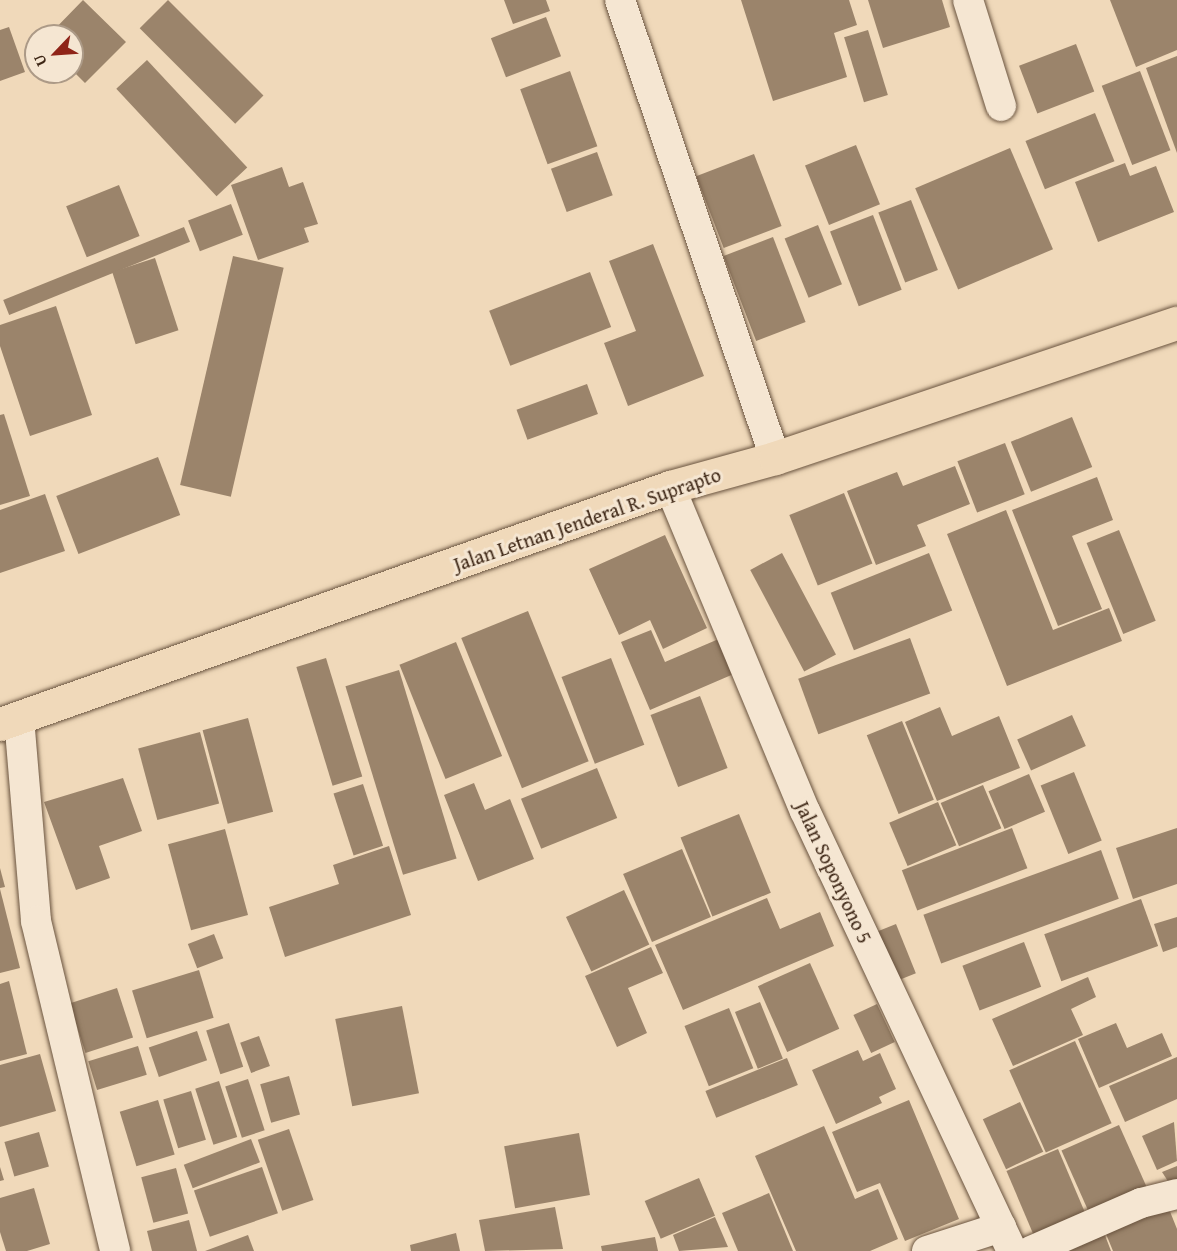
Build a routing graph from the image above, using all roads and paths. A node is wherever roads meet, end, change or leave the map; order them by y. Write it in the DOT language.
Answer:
graph roads {
  1 [pos="620,0"];
  2 [pos="968,0"];
  3 [pos="1001,106"];
  4 [pos="1177,323"];
  5 [pos="775,458"];
  6 [pos="670,487"];
  7 [pos="9,721"];
  8 [pos="1177,1194"];
  9 [pos="1006,1239"];
  10 [pos="115,1251"];
  11 [pos="927,1251"];
  12 [pos="1031,1251"];
  1 -- 5 [label="street"];
  2 -- 3 [label="street"];
  4 -- 5 [label="main road, Jalan Letnan Jenderal R. Suprapto"];
  5 -- 6 [label="main road, Jalan Letnan Jenderal R. Suprapto"];
  6 -- 7 [label="main road, Jalan Letnan Jenderal R. Suprapto"];
  6 -- 9 [label="street, Jalan Soponyono 5"];
  7 -- 10 [label="street"];
  8 -- 12 [label="street"];
  9 -- 11 [label="street"];
}
